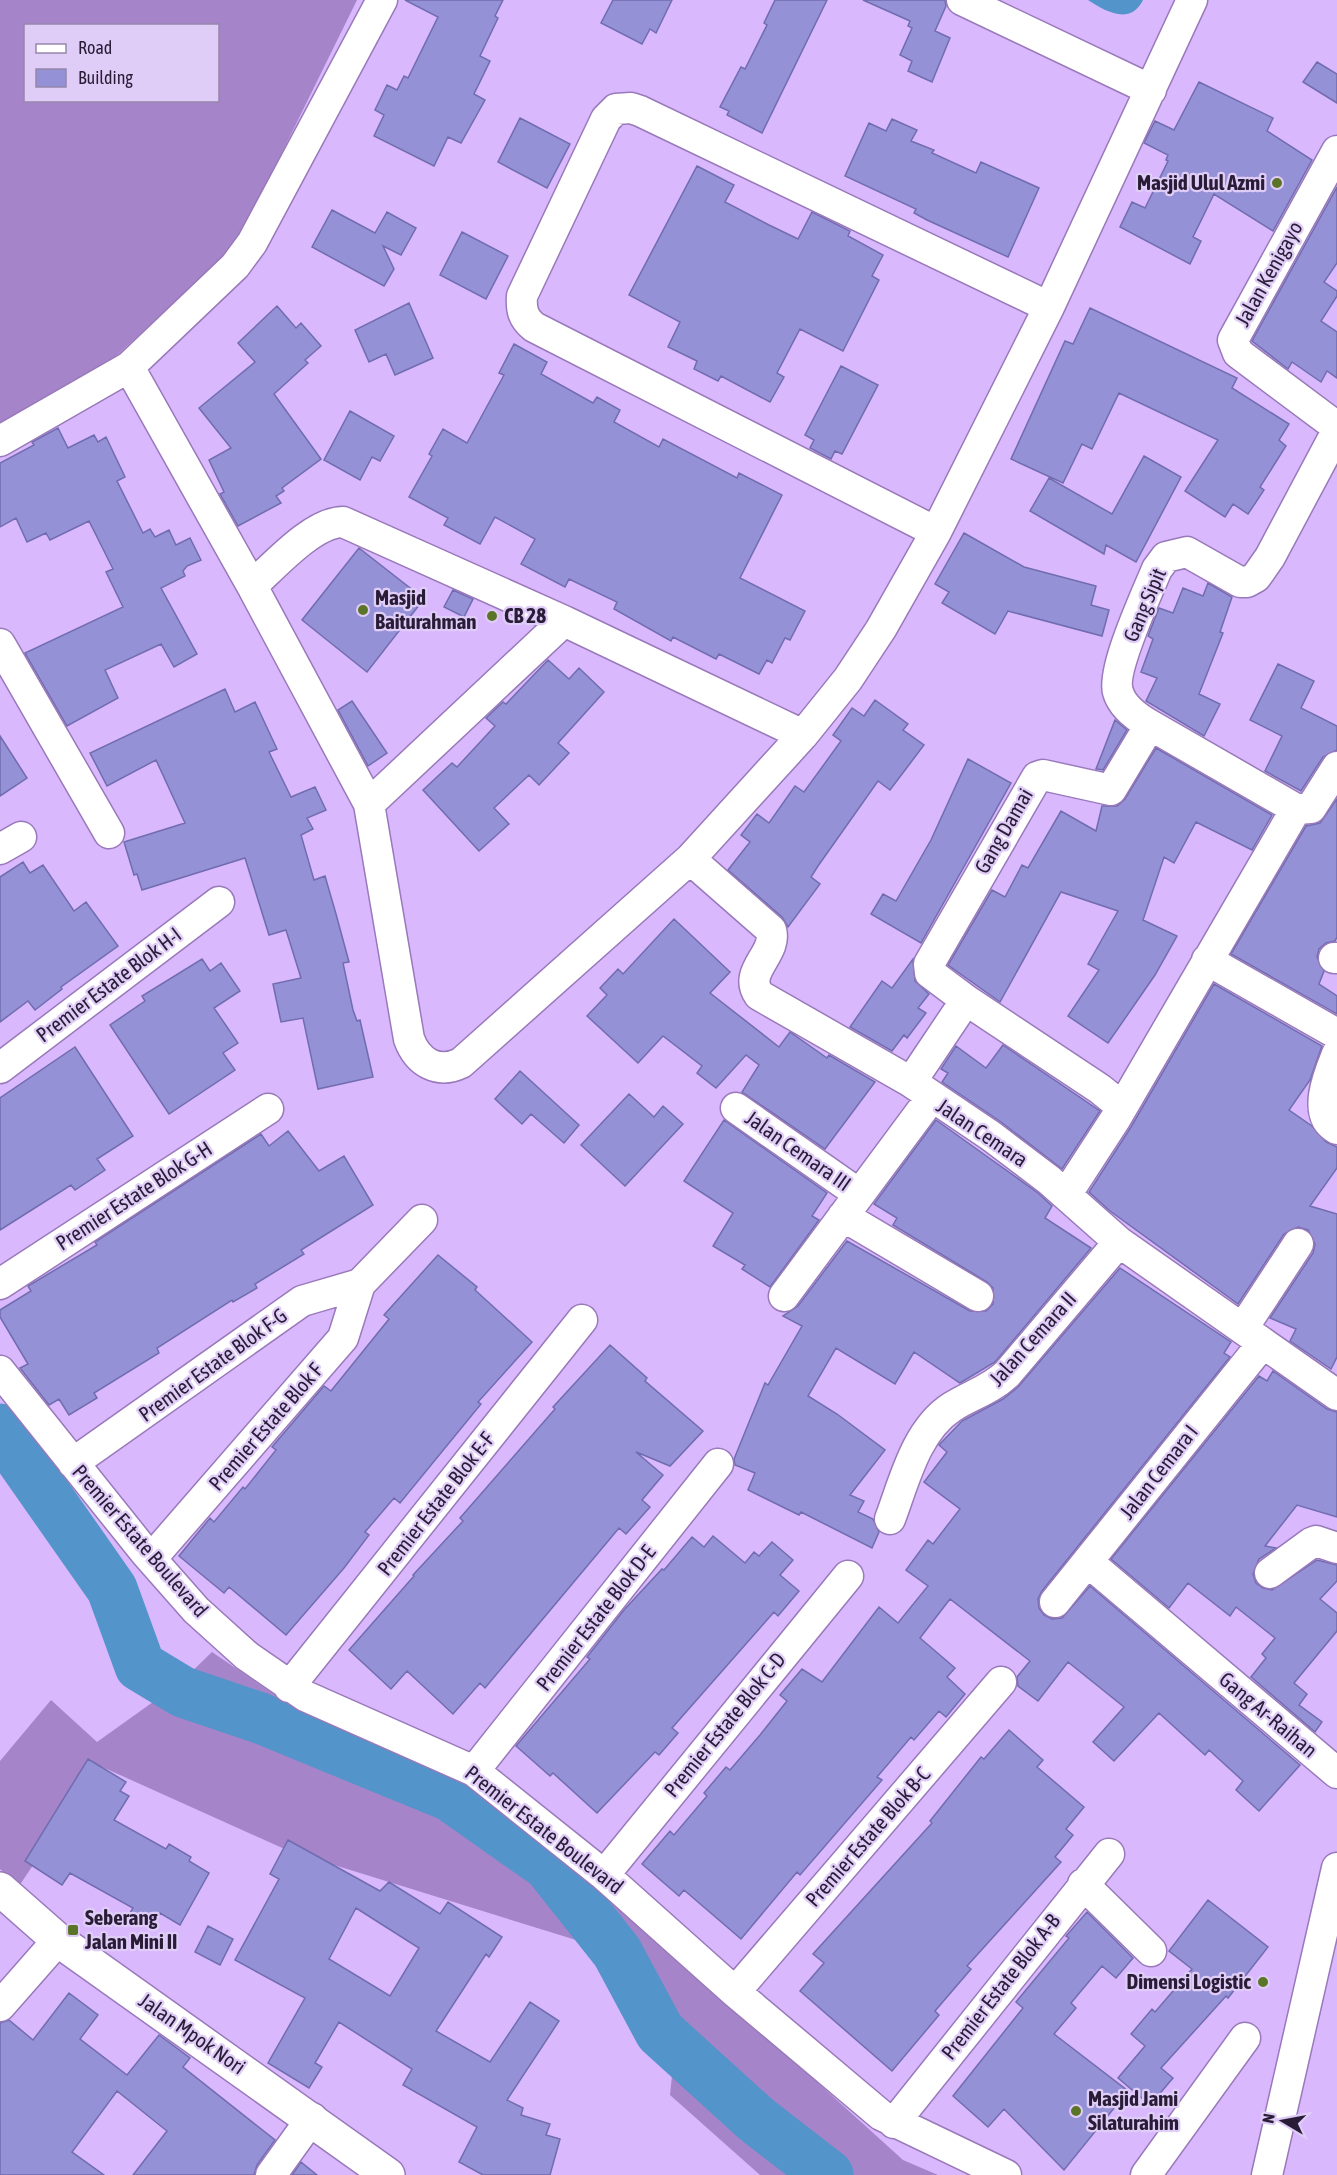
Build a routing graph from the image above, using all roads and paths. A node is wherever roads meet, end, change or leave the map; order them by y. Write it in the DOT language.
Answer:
graph roads {
  1 [pos="382,0"];
  2 [pos="962,0"];
  3 [pos="1192,0"];
  4 [pos="1151,90"];
  5 [pos="1337,150"];
  6 [pos="1049,307"];
  7 [pos="129,368"];
  8 [pos="1337,429"];
  9 [pos="0,441"];
  10 [pos="936,532"];
  11 [pos="252,586"];
  12 [pos="564,621"];
  13 [pos="0,644"];
  14 [pos="1150,725"];
  15 [pos="802,735"];
  16 [pos="1337,767"];
  17 [pos="369,804"];
  18 [pos="1296,809"];
  19 [pos="109,833"];
  20 [pos="690,859"];
  21 [pos="219,902"];
  22 [pos="1207,960"];
  23 [pos="966,1000"];
  24 [pos="1337,1034"];
  25 [pos="1337,1054"];
  26 [pos="0,1068"];
  27 [pos="921,1090"];
  28 [pos="1121,1106"];
  29 [pos="736,1108"];
  30 [pos="268,1109"];
  31 [pos="1337,1129"];
  32 [pos="1066,1195"];
  33 [pos="851,1205"];
  34 [pos="422,1220"];
  35 [pos="1119,1242"];
  36 [pos="1298,1244"];
  37 [pos="0,1284"];
  38 [pos="360,1284"];
  39 [pos="784,1296"];
  40 [pos="978,1296"];
  41 [pos="582,1320"];
  42 [pos="1253,1336"];
  43 [pos="0,1371"];
  44 [pos="1337,1395"];
  45 [pos="73,1463"];
  46 [pos="718,1464"];
  47 [pos="890,1519"];
  48 [pos="1337,1548"];
  49 [pos="151,1559"];
  50 [pos="1088,1562"];
  51 [pos="1270,1573"];
  52 [pos="848,1576"];
  53 [pos="1056,1602"];
  54 [pos="1001,1682"];
  55 [pos="290,1687"];
  56 [pos="474,1771"];
  57 [pos="1337,1773"];
  58 [pos="1109,1854"];
  59 [pos="1337,1868"];
  60 [pos="603,1875"];
  61 [pos="1083,1884"];
  62 [pos="0,1889"];
  63 [pos="58,1940"];
  64 [pos="1151,1951"];
  65 [pos="735,1992"];
  66 [pos="0,2006"];
  67 [pos="1245,2038"];
  68 [pos="312,2118"];
  69 [pos="894,2123"];
  70 [pos="271,2175"];
  71 [pos="388,2175"];
  72 [pos="1006,2175"];
  73 [pos="1146,2175"];
  74 [pos="1267,2175"];
  1 -- 7 [label="street"];
  2 -- 4 [label="street"];
  3 -- 4 [label="street"];
  4 -- 6 [label="street"];
  5 -- 8 [label="street, Jalan Kenigayo"];
  6 -- 10 [label="street"];
  6 -- 10 [label="street"];
  7 -- 9 [label="street"];
  7 -- 11 [label="street"];
  8 -- 14 [label="street, Gang Sipit"];
  10 -- 15 [label="street"];
  11 -- 12 [label="street"];
  11 -- 17 [label="street"];
  12 -- 15 [label="street"];
  12 -- 17 [label="street"];
  13 -- 19 [label="street"];
  14 -- 18 [label="street"];
  14 -- 23 [label="street, Gang Damai"];
  15 -- 20 [label="street"];
  16 -- 18 [label="street"];
  17 -- 20 [label="street"];
  18 -- 22 [label="street"];
  20 -- 27 [label="street, Jalan Cemara"];
  21 -- 26 [label="street, Premier Estate Blok H-I"];
  22 -- 24 [label="street"];
  22 -- 28 [label="street"];
  23 -- 27 [label="street"];
  23 -- 28 [label="street"];
  25 -- 31 [label="street"];
  27 -- 32 [label="street, Jalan Cemara"];
  27 -- 33 [label="street, Jalan Cemara III"];
  28 -- 32 [label="street"];
  29 -- 33 [label="street, Jalan Cemara III"];
  30 -- 37 [label="street, Premier Estate Blok G-H"];
  32 -- 35 [label="street, Jalan Cemara"];
  33 -- 39 [label="street, Jalan Cemara III"];
  33 -- 40 [label="street"];
  34 -- 38 [label="street"];
  35 -- 42 [label="street, Jalan Cemara"];
  35 -- 47 [label="street, Jalan Cemara II"];
  36 -- 42 [label="street, Jalan Cemara I"];
  38 -- 45 [label="street, Premier Estate Blok F-G"];
  38 -- 49 [label="street, Premier Estate Blok F"];
  41 -- 55 [label="street, Premier Estate Blok E-F"];
  42 -- 44 [label="street, Jalan Cemara"];
  42 -- 50 [label="street, Jalan Cemara I"];
  43 -- 45 [label="street, Premier Estate Boulevard"];
  45 -- 49 [label="street, Premier Estate Boulevard"];
  46 -- 56 [label="street, Premier Estate Blok D-E"];
  48 -- 51 [label="street"];
  49 -- 55 [label="street, Premier Estate Boulevard"];
  50 -- 53 [label="street, Jalan Cemara I"];
  50 -- 57 [label="street, Gang Ar-Raihan"];
  52 -- 60 [label="street, Premier Estate Blok C-D"];
  54 -- 65 [label="street, Premier Estate Blok B-C"];
  55 -- 56 [label="street, Premier Estate Boulevard"];
  56 -- 60 [label="street, Premier Estate Boulevard"];
  58 -- 61 [label="street, Premier Estate Blok A-B"];
  59 -- 74 [label="street"];
  60 -- 65 [label="street, Premier Estate Boulevard"];
  61 -- 64 [label="street"];
  61 -- 69 [label="street, Premier Estate Blok A-B"];
  62 -- 63 [label="main road, Jalan Mpok Nori"];
  63 -- 66 [label="street"];
  63 -- 68 [label="main road, Jalan Mpok Nori"];
  65 -- 69 [label="street, Premier Estate Boulevard"];
  67 -- 73 [label="street"];
  68 -- 70 [label="street"];
  68 -- 71 [label="main road, Jalan Mpok Nori"];
  69 -- 72 [label="street, Premier Estate Boulevard"];
}
